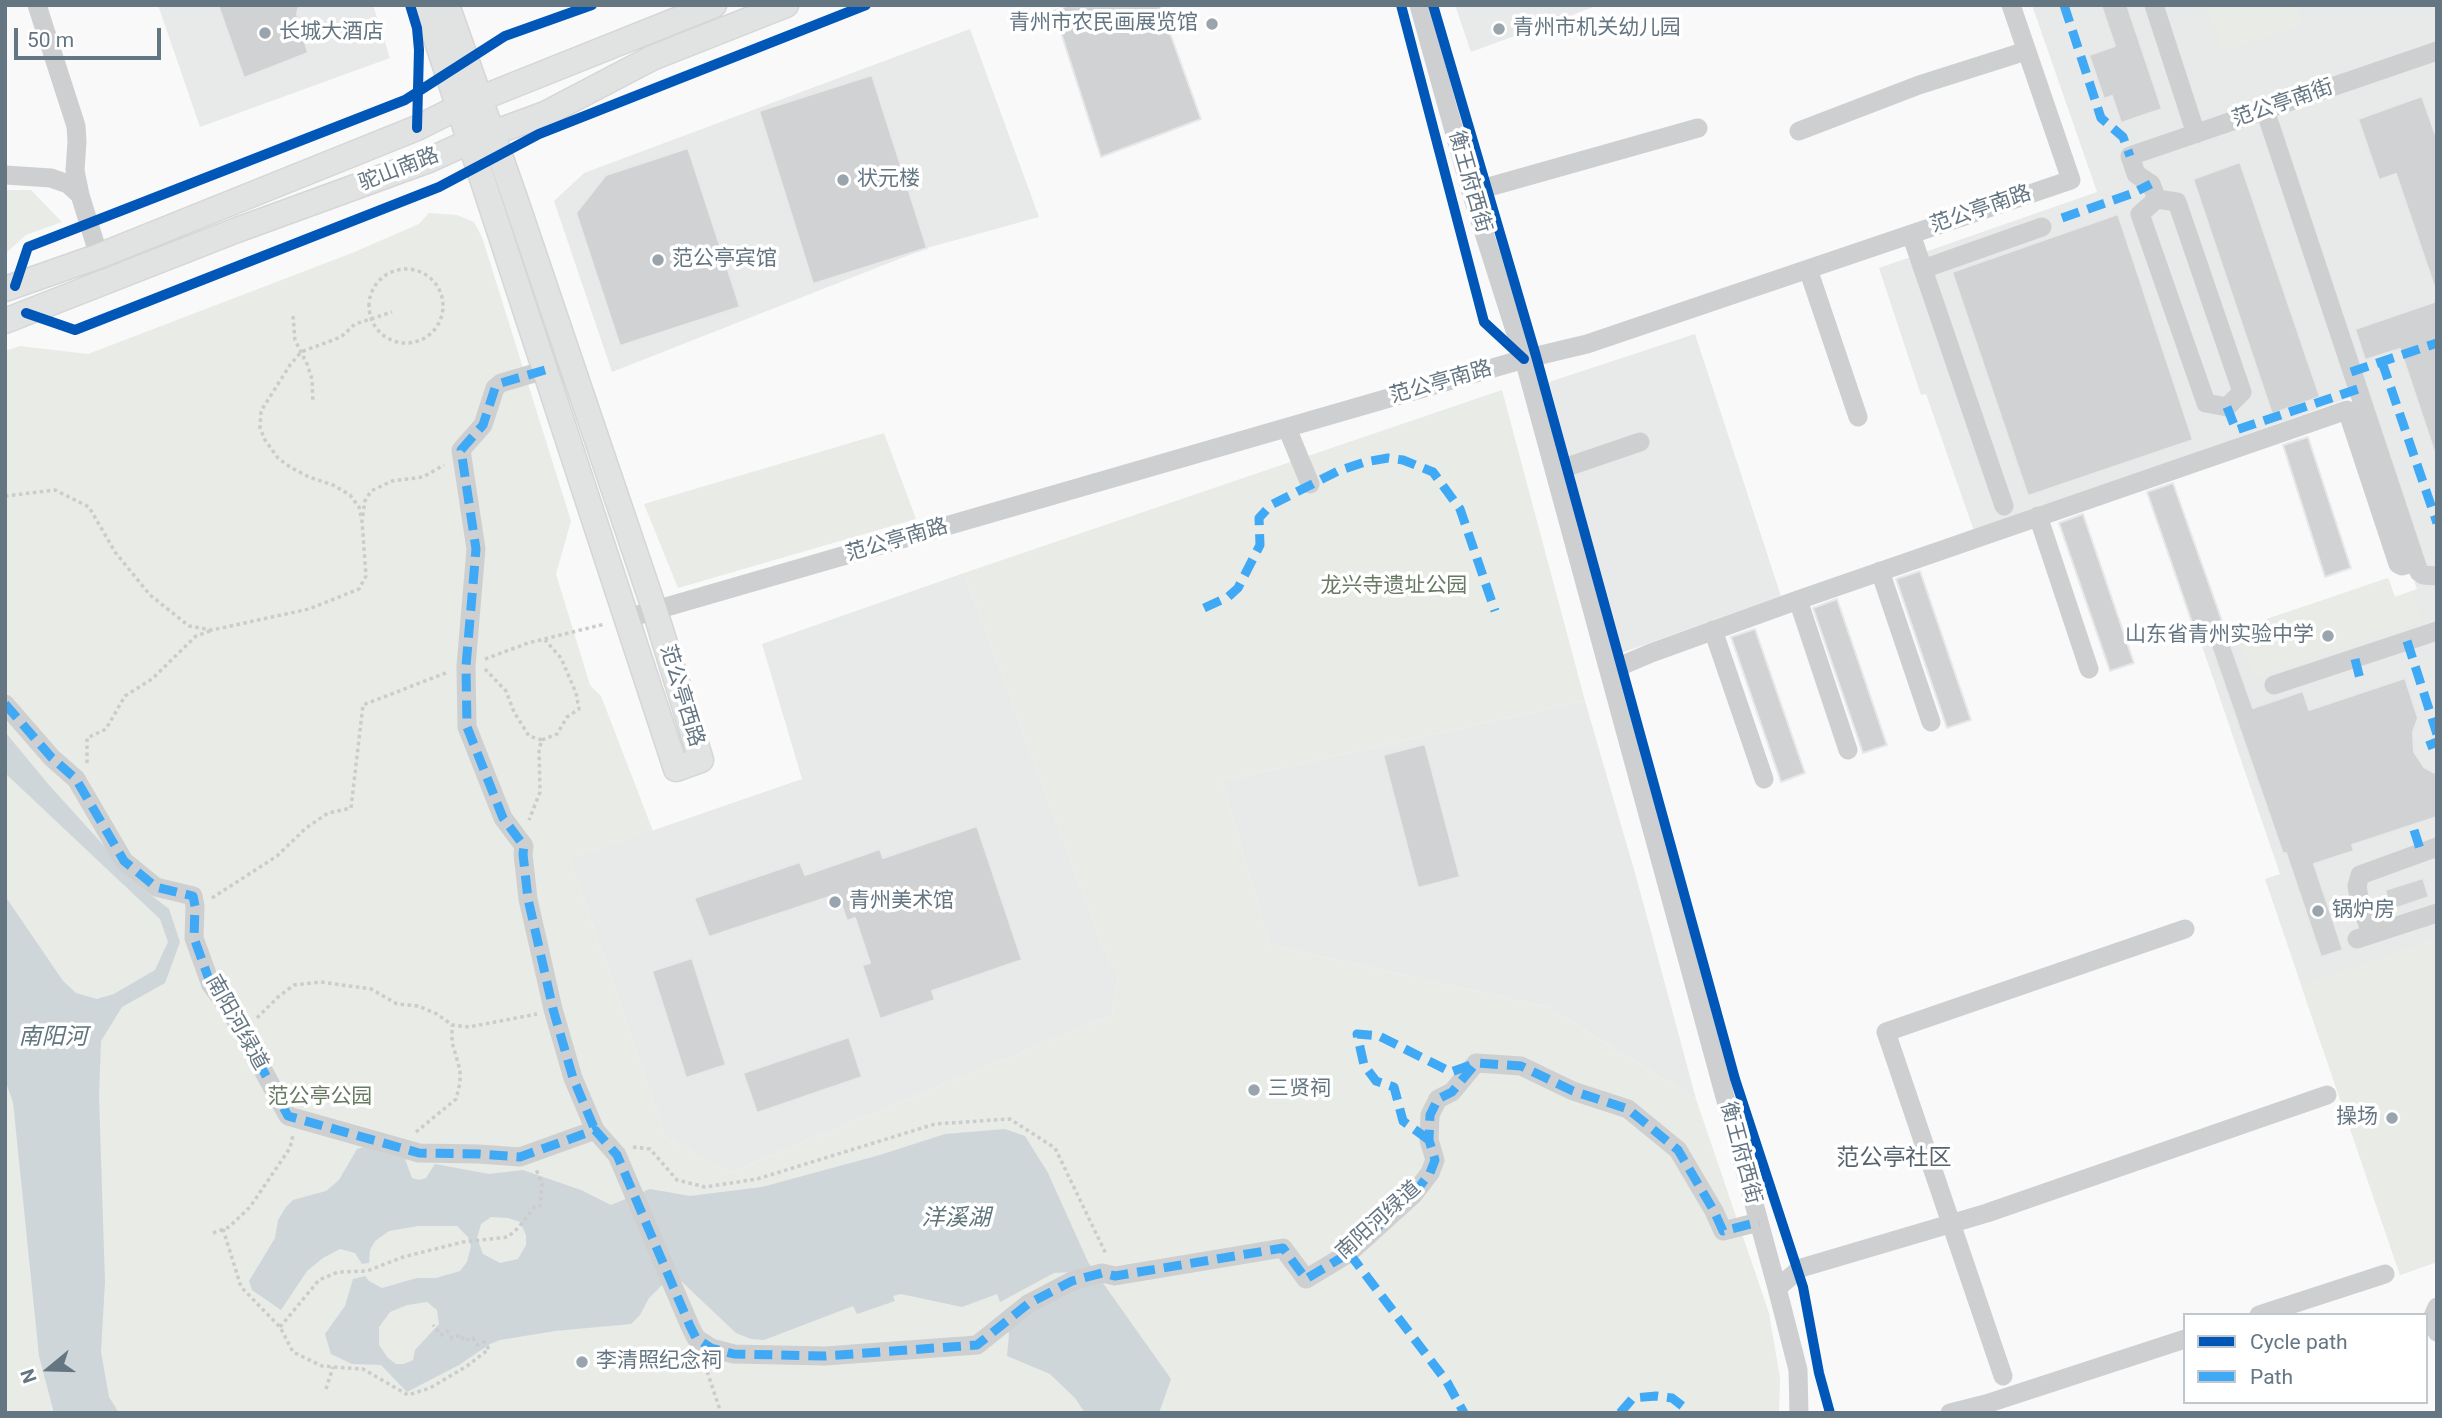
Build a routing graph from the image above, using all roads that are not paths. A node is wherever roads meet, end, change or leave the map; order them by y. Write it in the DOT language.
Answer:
graph roads {
  1 [pos="37,5"];
  2 [pos="425,5"];
  3 [pos="447,5"];
  4 [pos="715,5"];
  5 [pos="786,5"];
  6 [pos="1419,5"];
  7 [pos="2011,5"];
  8 [pos="2154,5"];
  9 [pos="2026,51"];
  10 [pos="2437,51"];
  11 [pos="470,103"];
  12 [pos="2265,110"];
  13 [pos="1698,128"];
  14 [pos="1799,131"];
  15 [pos="2196,134"];
  16 [pos="482,138"];
  17 [pos="5,176"];
  18 [pos="1471,192"];
  19 [pos="80,195"];
  20 [pos="2157,199"];
  21 [pos="2042,227"];
  22 [pos="1911,234"];
  23 [pos="99,256"];
  24 [pos="1808,269"];
  25 [pos="1923,269"];
  26 [pos="5,289"];
  27 [pos="9,320"];
  28 [pos="1524,359"];
  29 [pos="545,370"];
  30 [pos="1858,417"];
  31 [pos="1287,428"];
  32 [pos="1640,442"];
  33 [pos="1555,471"];
  34 [pos="1310,484"];
  35 [pos="2004,506"];
  36 [pos="2038,516"];
  37 [pos="2415,562"];
  38 [pos="1880,571"];
  39 [pos="2437,576"];
  40 [pos="1798,600"];
  41 [pos="654,611"];
  42 [pos="628,618"];
  43 [pos="1713,630"];
  44 [pos="2437,631"];
  45 [pos="2089,669"];
  46 [pos="1609,671"];
  47 [pos="2274,685"];
  48 [pos="5,704"];
  49 [pos="1931,722"];
  50 [pos="1848,750"];
  51 [pos="1764,779"];
  52 [pos="2437,848"];
  53 [pos="2437,913"];
  54 [pos="2185,929"];
  55 [pos="2327,1095"];
  56 [pos="606,1143"];
  57 [pos="1759,1222"];
  58 [pos="1951,1223"];
  59 [pos="2385,1274"];
  60 [pos="1777,1287"];
  61 [pos="2437,1307"];
  62 [pos="2265,1313"];
  63 [pos="2437,1332"];
  64 [pos="2183,1340"];
  65 [pos="2003,1376"];
  66 [pos="1799,1413"];
  67 [pos="1950,1413"];
  1 -- 19 [label="street"];
  2 -- 11 [label="main road, 范公亭西路"];
  3 -- 11 [label="main road, 范公亭西路"];
  4 -- 11 [label="main road, 驼山南路"];
  5 -- 16 [label="main road, 驼山南路"];
  6 -- 18 [label="street, 衡王府西街"];
  7 -- 9 [label="street, 范公亭南路"];
  8 -- 15 [label="street"];
  9 -- 14 [label="street"];
  9 -- 22 [label="street, 范公亭南路"];
  10 -- 12 [label="street, 范公亭南街"];
  11 -- 16 [label="main road, 范公亭西路"];
  11 -- 23 [label="main road, 驼山南路"];
  12 -- 15 [label="street, 范公亭南街"];
  12 -- 37 [label="street"];
  13 -- 18 [label="street"];
  15 -- 20 [label="street, 范公亭南街"];
  16 -- 27 [label="main road, 驼山南路"];
  16 -- 29 [label="main road, 范公亭西路"];
  16 -- 41 [label="main road, 范公亭西路"];
  17 -- 19 [label="street"];
  18 -- 28 [label="street, 衡王府西街"];
  19 -- 23 [label="street"];
  20 -- 20 [label="street"];
  21 -- 25 [label="street"];
  22 -- 24 [label="street, 范公亭南路"];
  22 -- 25 [label="street"];
  23 -- 26 [label="main road, 驼山南路"];
  24 -- 28 [label="street, 范公亭南路"];
  24 -- 30 [label="street"];
  25 -- 35 [label="street"];
  28 -- 31 [label="street, 范公亭南路"];
  28 -- 33 [label="street, 衡王府西街"];
  29 -- 42 [label="main road, 范公亭西路"];
  29 -- 56 [label="street"];
  31 -- 34 [label="street"];
  31 -- 41 [label="street, 范公亭南路"];
  32 -- 33 [label="street"];
  33 -- 46 [label="street, 衡王府西街"];
  36 -- 37 [label="street"];
  36 -- 38 [label="street"];
  36 -- 45 [label="street"];
  37 -- 39 [label="street"];
  38 -- 40 [label="street"];
  38 -- 49 [label="street"];
  40 -- 43 [label="street"];
  40 -- 50 [label="street"];
  41 -- 42 [label="street, 范公亭南路"];
  41 -- 42 [label="main road, 范公亭西路"];
  43 -- 46 [label="street"];
  43 -- 51 [label="street"];
  44 -- 47 [label="street"];
  46 -- 57 [label="street, 衡王府西街"];
  48 -- 56 [label="street, 南阳河绿道"];
  52 -- 53 [label="street"];
  54 -- 58 [label="street"];
  55 -- 58 [label="street"];
  56 -- 57 [label="street, 南阳河绿道"];
  57 -- 60 [label="street, 衡王府西街"];
  58 -- 60 [label="street"];
  58 -- 65 [label="street"];
  59 -- 62 [label="street"];
  60 -- 66 [label="street, 衡王府西街"];
  61 -- 63 [label="street"];
  64 -- 67 [label="street"];
}
